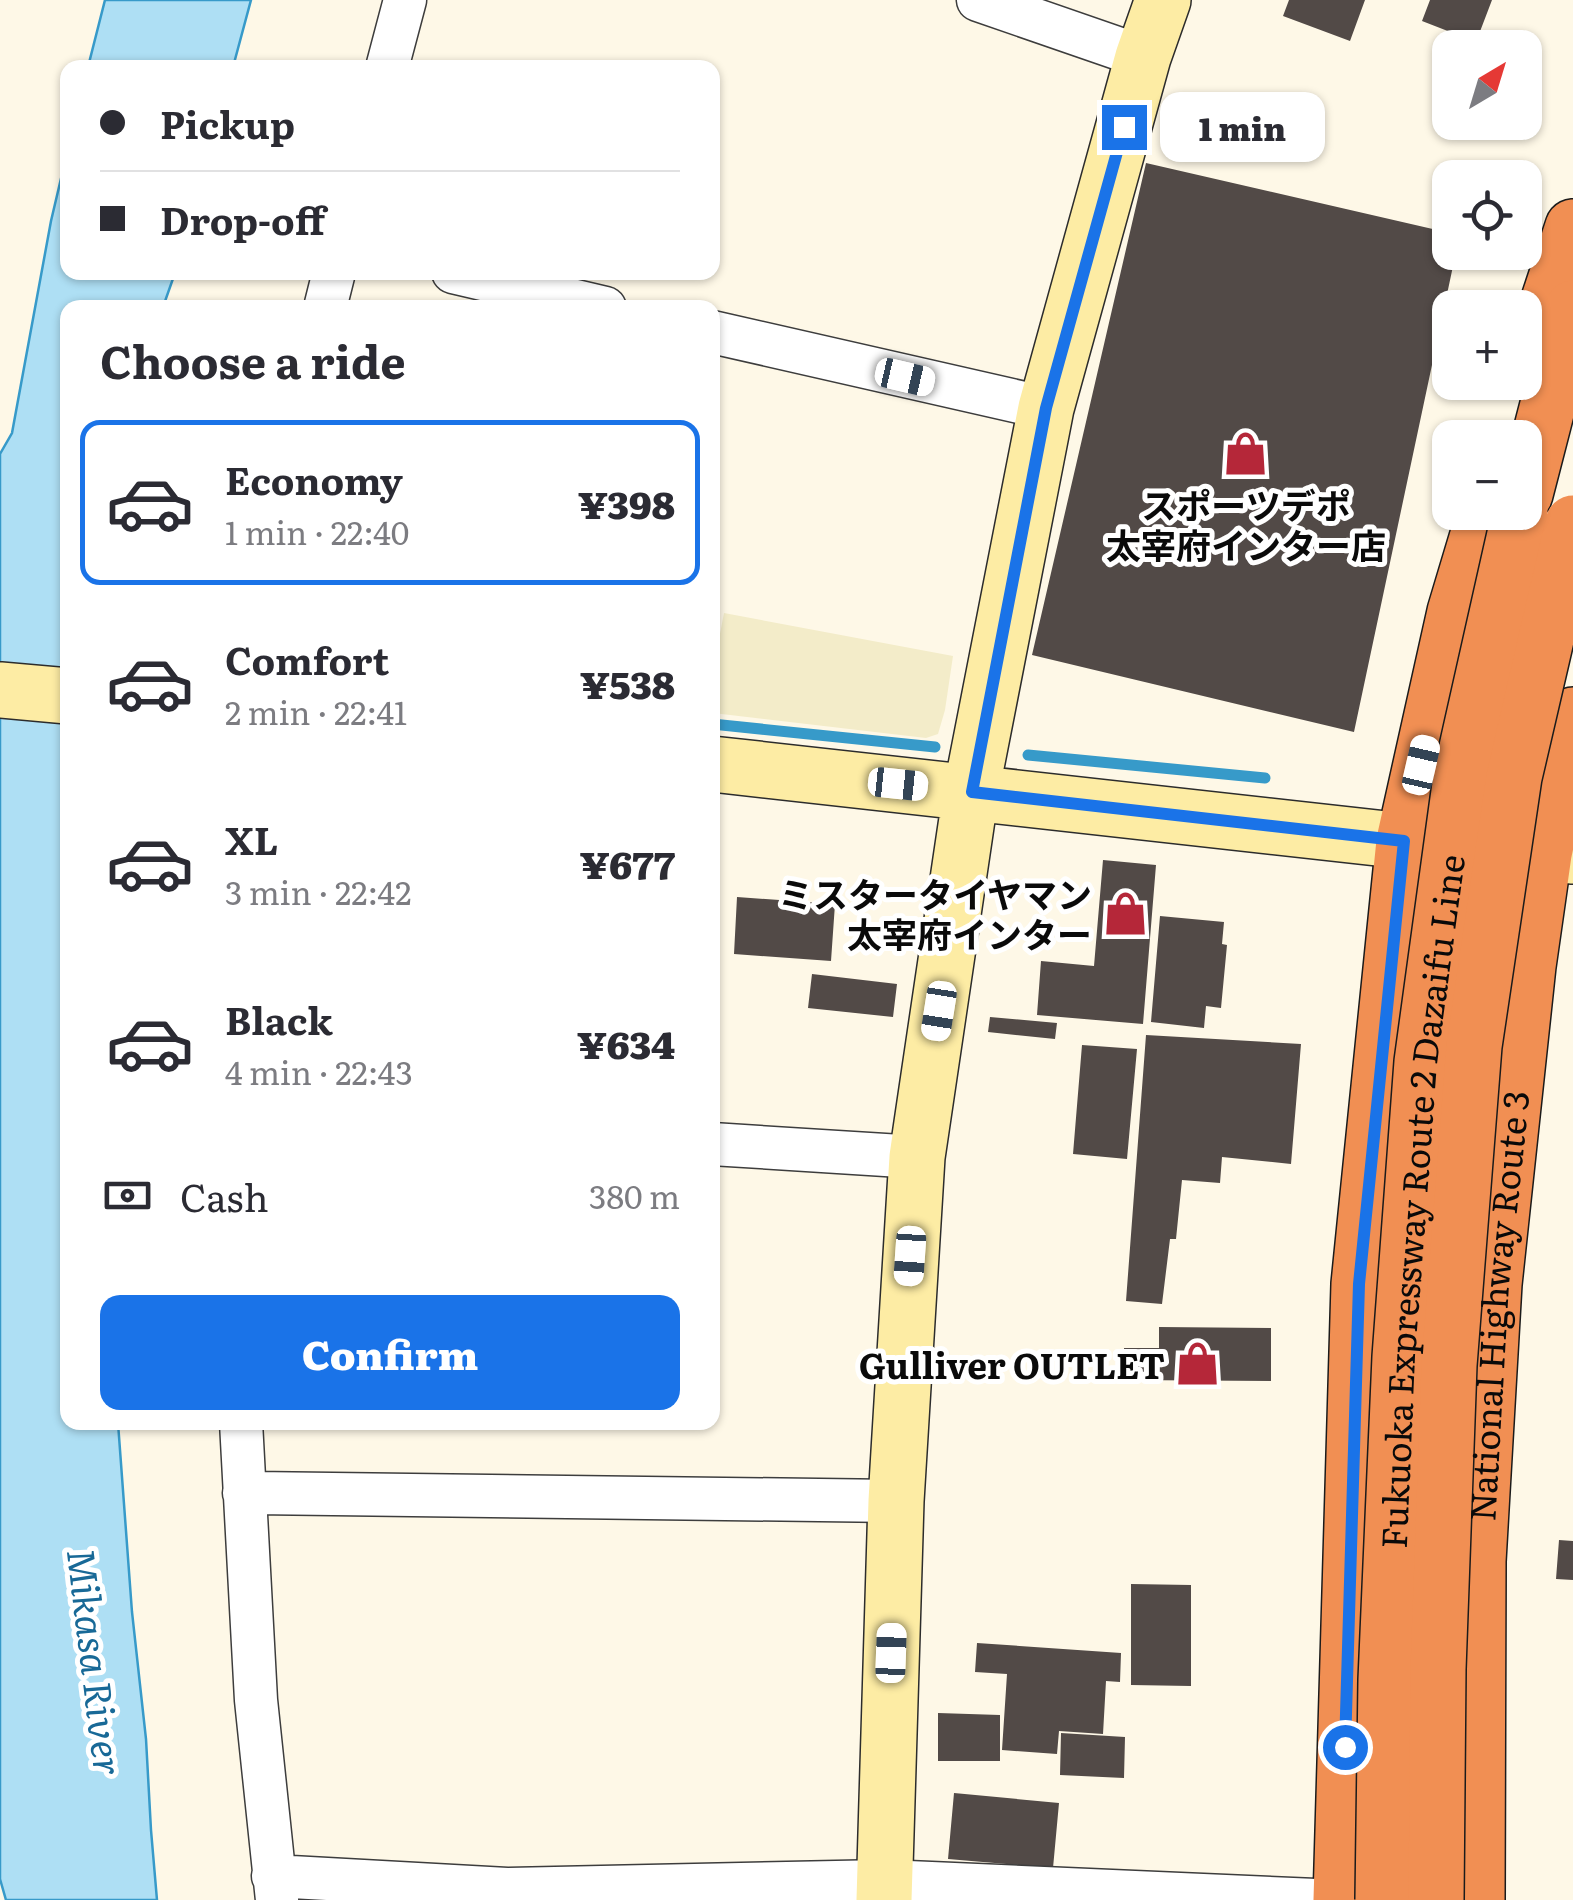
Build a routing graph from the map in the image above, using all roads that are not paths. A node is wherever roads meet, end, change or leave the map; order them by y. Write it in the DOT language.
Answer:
graph roads {
  1 [pos="404,0"];
  2 [pos="978,0"];
  3 [pos="1163,0"];
  4 [pos="1143,57"];
  5 [pos="389,60"];
  6 [pos="1573,227"];
  7 [pos="487,280"];
  8 [pos="570,300"];
  9 [pos="1573,308"];
  10 [pos="1542,322"];
  11 [pos="720,334"];
  12 [pos="1046,408"];
  13 [pos="1542,428"];
  14 [pos="1573,523"];
  15 [pos="1479,530"];
  16 [pos="1516,530"];
  17 [pos="0,690"];
  18 [pos="60,695"];
  19 [pos="1573,715"];
  20 [pos="720,765"];
  21 [pos="972,792"];
  22 [pos="1404,841"];
  23 [pos="1559,855"];
  24 [pos="720,1145"];
  25 [pos="917,1157"];
  26 [pos="241,1430"];
  27 [pos="244,1494"];
  28 [pos="896,1501"];
  29 [pos="275,1888"];
  30 [pos="884,1890"];
  31 [pos="1316,1900"];
  32 [pos="1341,1900"];
  33 [pos="1383,1900"];
  34 [pos="1436,1900"];
  35 [pos="1478,1900"];
  1 -- 5 [label="street"];
  2 -- 4 [label="street"];
  3 -- 4 [label="street"];
  4 -- 12 [label="street"];
  6 -- 10 [label="highway"];
  7 -- 8 [label="street"];
  9 -- 13 [label="highway"];
  11 -- 12 [label="street"];
  12 -- 21 [label="street"];
  14 -- 34 [label="highway, Fukuoka Expressway Route 2 Dazaifu Line, bridge"];
  15 -- 22 [label="highway"];
  16 -- 33 [label="highway, Fukuoka Expressway Route 2 Dazaifu Line, bridge"];
  17 -- 18 [label="street"];
  19 -- 23 [label="highway, National Highway Route 3"];
  20 -- 21 [label="street"];
  21 -- 22 [label="street"];
  21 -- 25 [label="street"];
  22 -- 23 [label="street"];
  22 -- 32 [label="highway"];
  23 -- 35 [label="highway, National Highway Route 3"];
  24 -- 25 [label="street"];
  25 -- 28 [label="street"];
  26 -- 27 [label="street"];
  27 -- 28 [label="street"];
  27 -- 29 [label="street"];
  28 -- 30 [label="street"];
  29 -- 30 [label="street"];
  30 -- 31 [label="street"];
}
